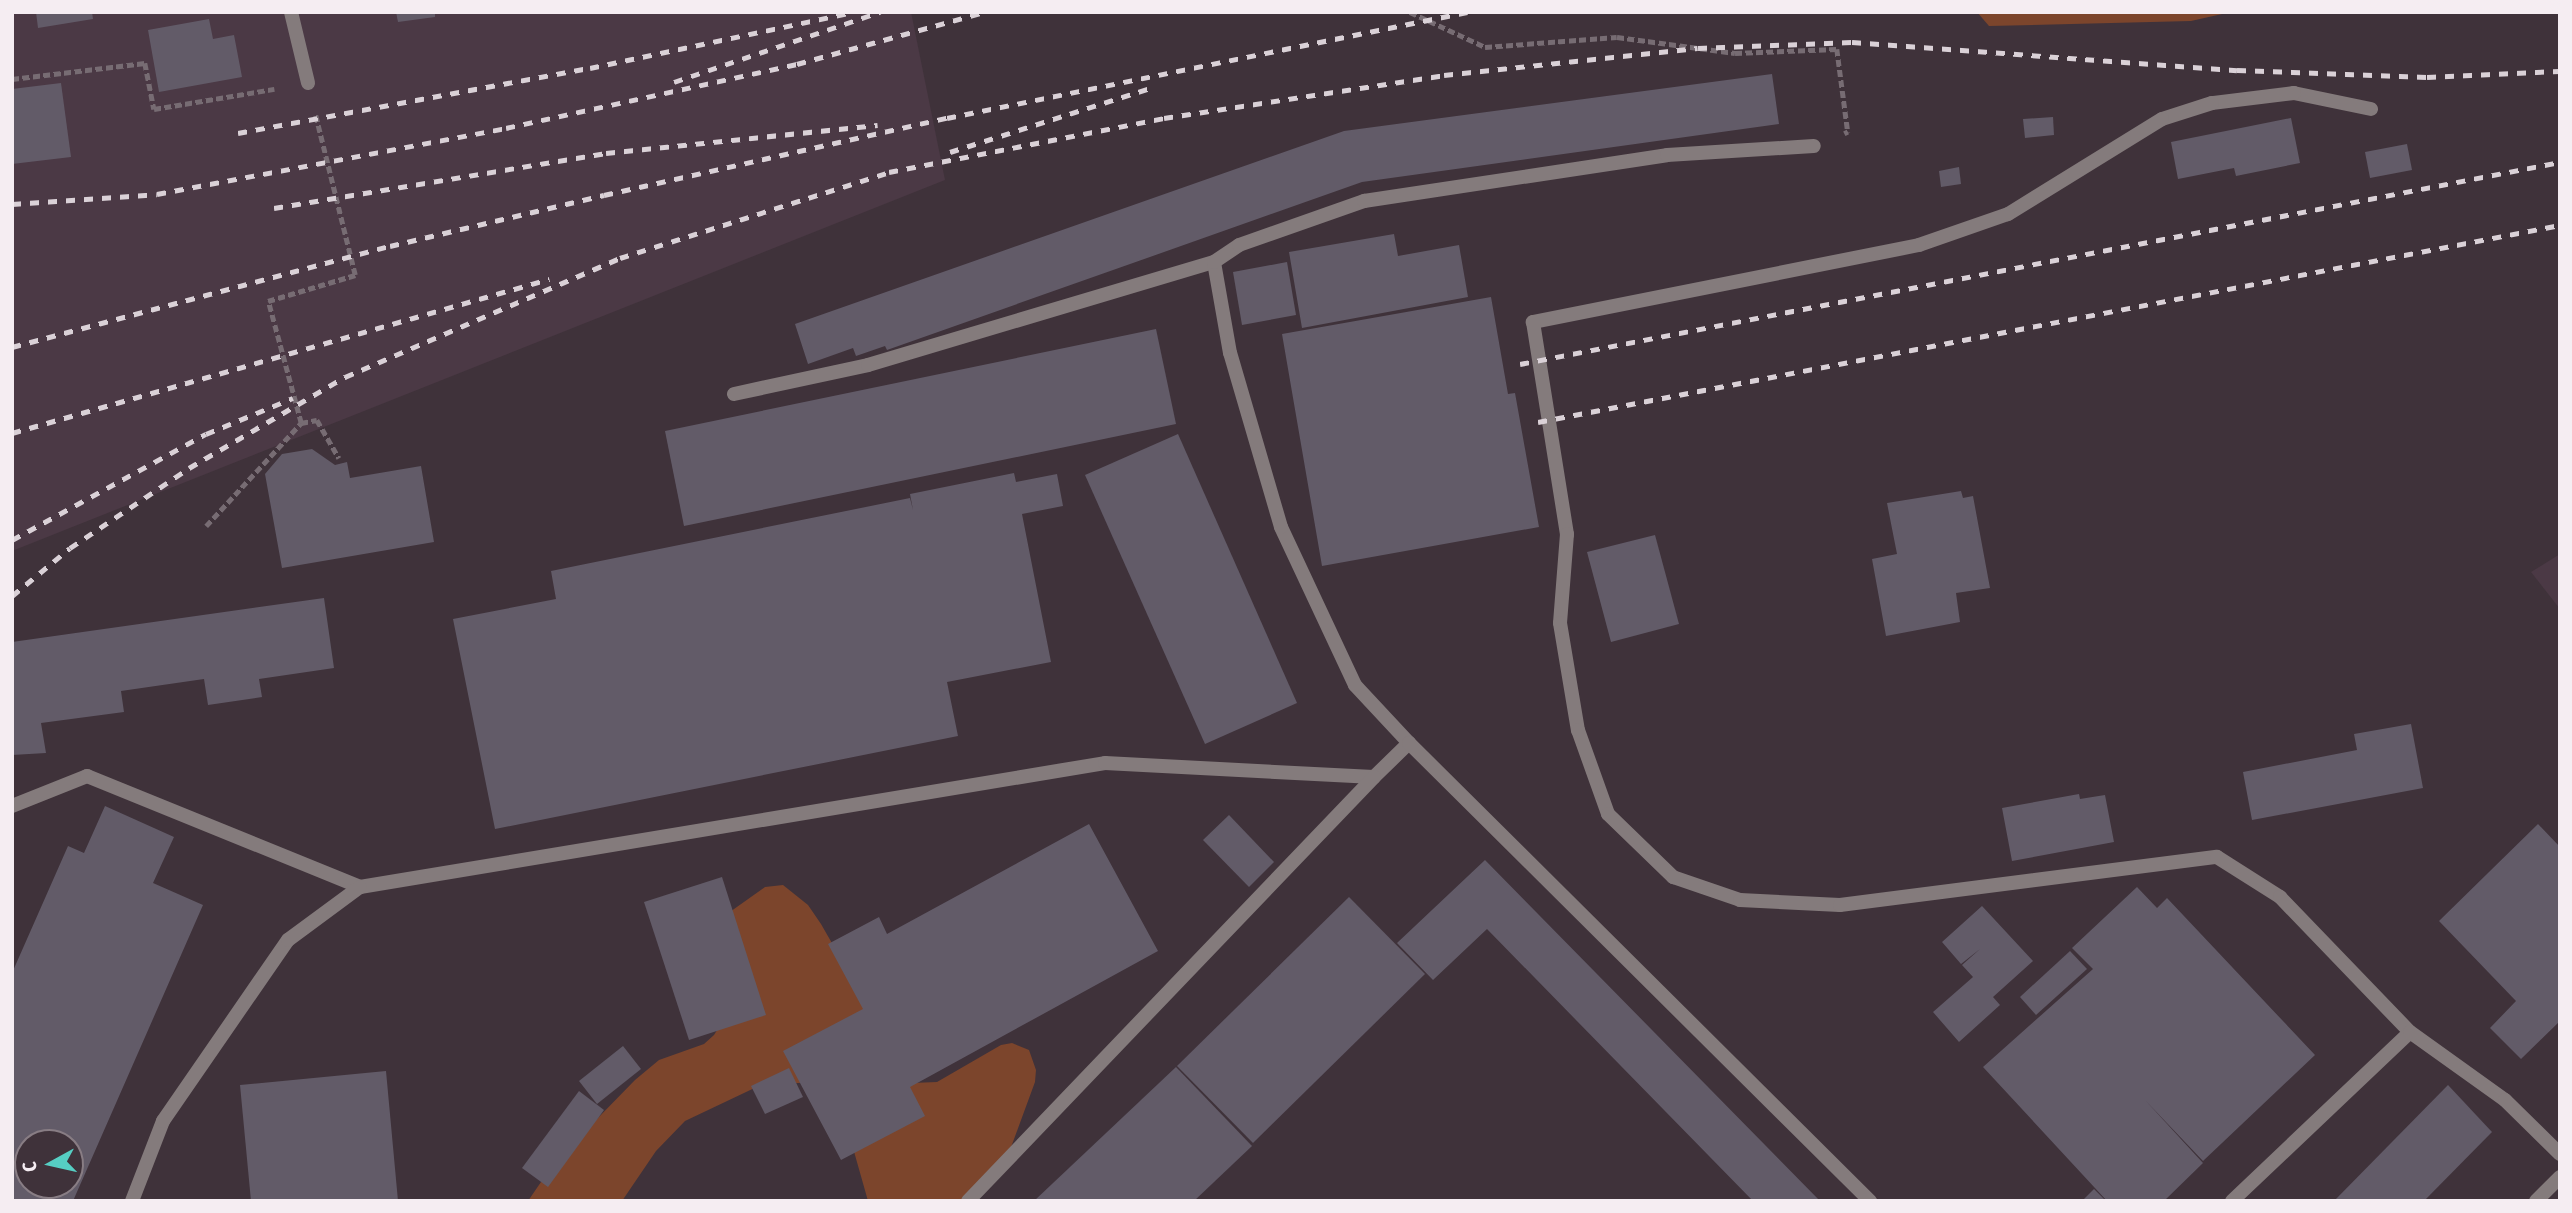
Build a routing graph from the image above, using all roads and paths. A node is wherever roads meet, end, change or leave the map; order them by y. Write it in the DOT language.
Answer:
graph roads {
  1 [pos="291,12"];
  2 [pos="1410,12"];
  3 [pos="12,79"];
  4 [pos="308,83"];
  5 [pos="2371,109"];
  6 [pos="1814,146"];
  7 [pos="1214,262"];
  8 [pos="734,394"];
  9 [pos="301,423"];
  10 [pos="339,458"];
  11 [pos="206,526"];
  12 [pos="1409,743"];
  13 [pos="1374,777"];
  14 [pos="12,806"];
  15 [pos="360,887"];
  16 [pos="2410,1032"];
  17 [pos="2560,1154"];
  18 [pos="2560,1177"];
  19 [pos="132,1201"];
  20 [pos="968,1201"];
  21 [pos="1870,1201"];
  22 [pos="2232,1201"];
  23 [pos="2536,1201"];
  1 -- 4 [label="street"];
  2 -- 6 [label="path"];
  3 -- 4 [label="path"];
  4 -- 9 [label="path"];
  5 -- 16 [label="street"];
  6 -- 7 [label="street"];
  7 -- 8 [label="street"];
  7 -- 12 [label="street"];
  9 -- 10 [label="path"];
  9 -- 11 [label="path"];
  12 -- 13 [label="street"];
  12 -- 21 [label="street"];
  13 -- 15 [label="street"];
  13 -- 20 [label="street"];
  14 -- 15 [label="street"];
  15 -- 19 [label="street"];
  16 -- 17 [label="street"];
  16 -- 22 [label="street"];
  18 -- 23 [label="street"];
}
